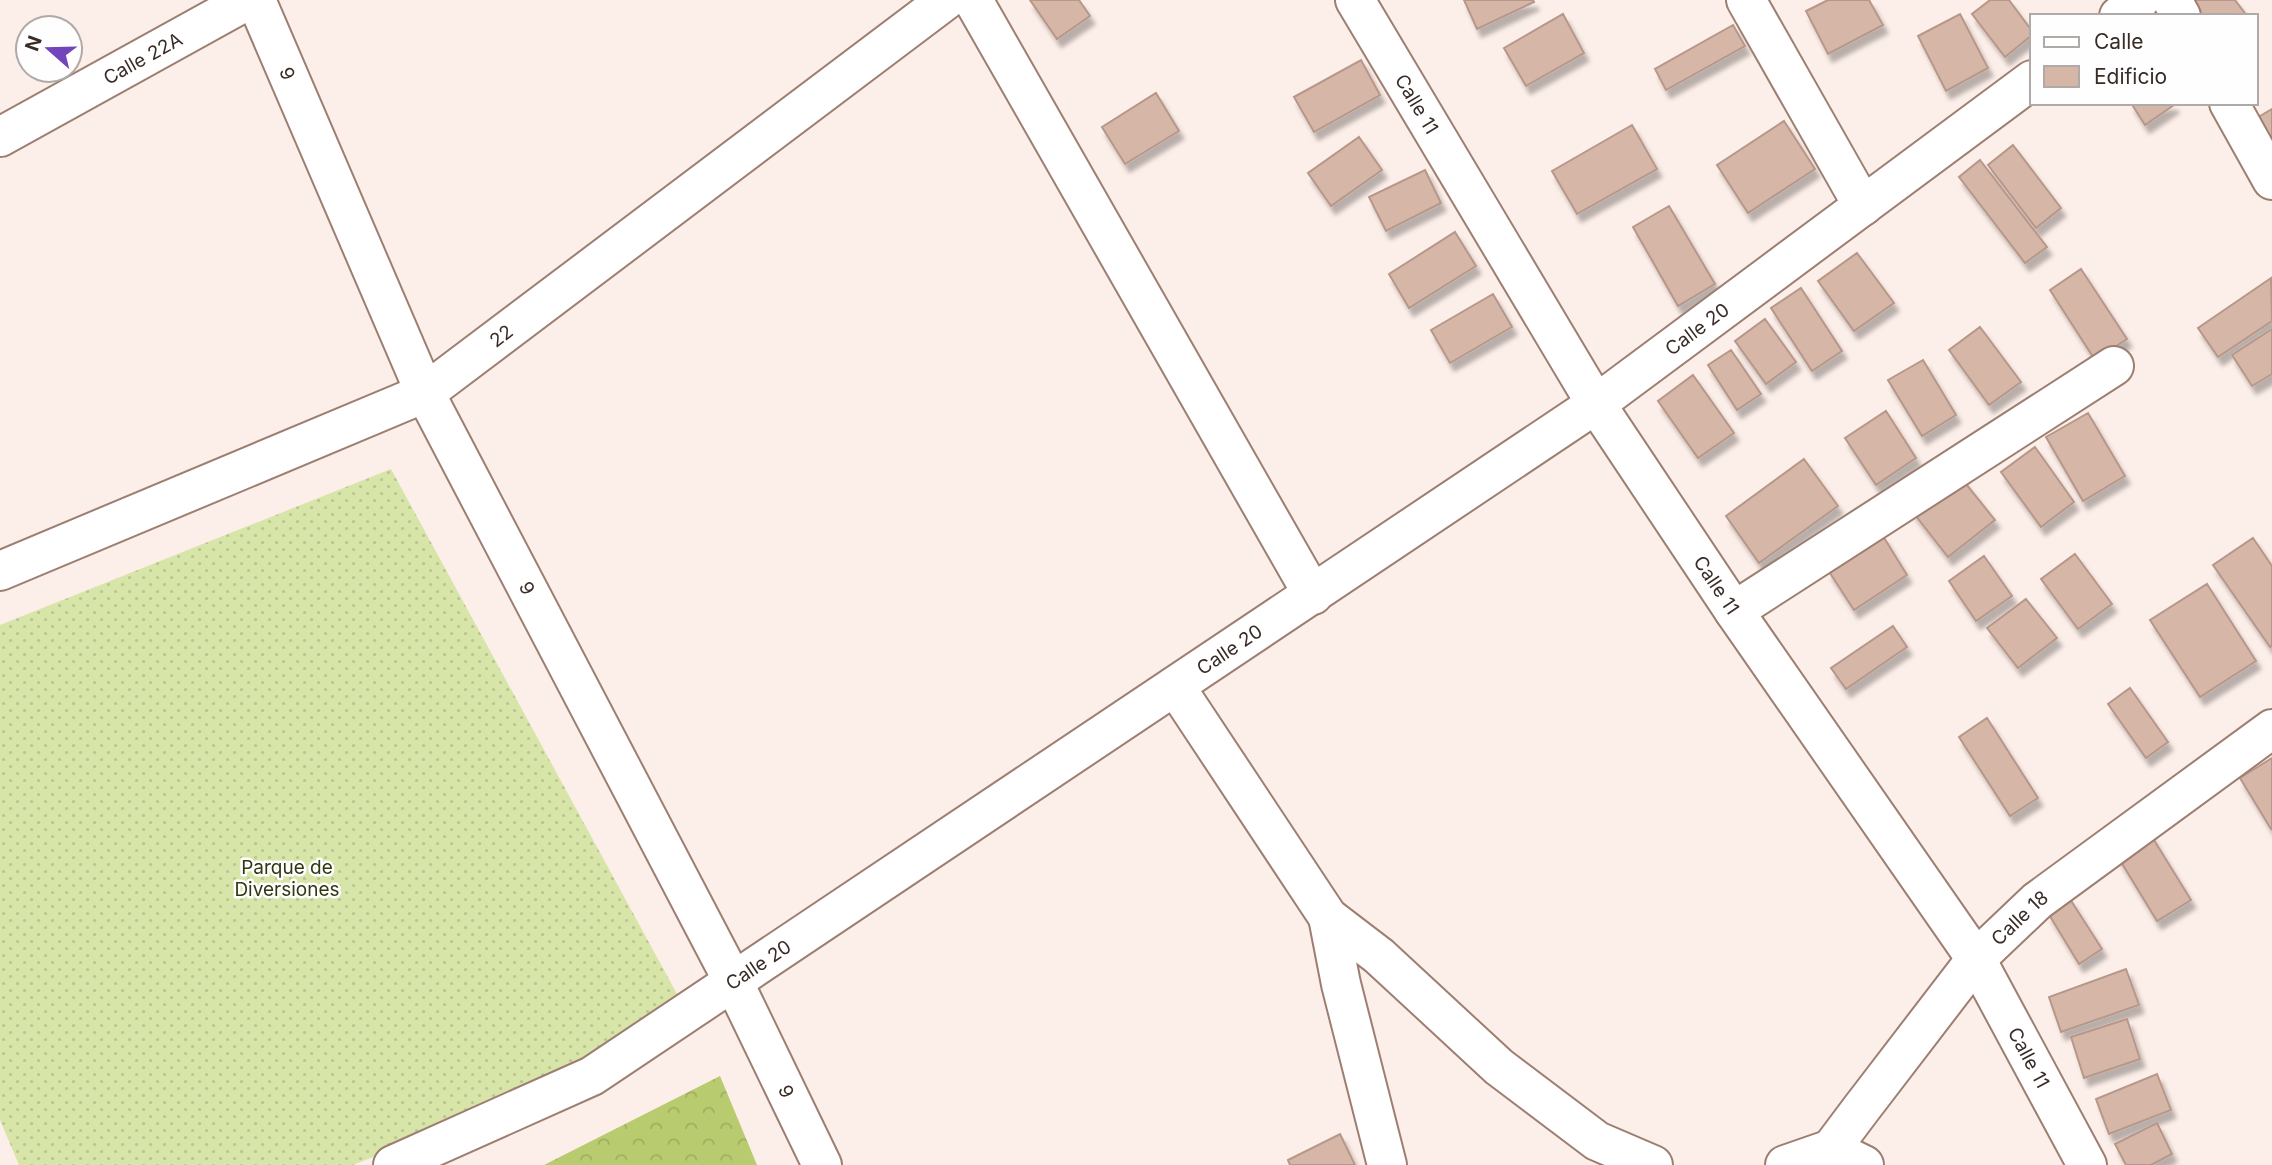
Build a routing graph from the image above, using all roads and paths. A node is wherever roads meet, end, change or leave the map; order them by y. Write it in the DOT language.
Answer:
graph roads {
  1 [pos="248,0"];
  2 [pos="256,0"];
  3 [pos="946,0"];
  4 [pos="973,0"];
  5 [pos="1355,0"];
  6 [pos="1746,0"];
  7 [pos="2140,0"];
  8 [pos="2122,14"];
  9 [pos="2030,81"];
  10 [pos="2231,105"];
  11 [pos="0,137"];
  12 [pos="2272,180"];
  13 [pos="1863,206"];
  14 [pos="2114,366"];
  15 [pos="425,393"];
  16 [pos="1596,404"];
  17 [pos="0,571"];
  18 [pos="1313,595"];
  19 [pos="1734,611"];
  20 [pos="1175,686"];
  21 [pos="2272,729"];
  22 [pos="1328,917"];
  23 [pos="1976,959"];
  24 [pos="733,981"];
  25 [pos="1840,1160"];
  26 [pos="393,1165"];
  27 [pos="822,1165"];
  28 [pos="1387,1165"];
  29 [pos="1653,1165"];
  30 [pos="1785,1165"];
  31 [pos="2087,1165"];
  1 -- 11 [label="street, Calle 22A"];
  2 -- 15 [label="street, 9"];
  3 -- 15 [label="street, 22"];
  4 -- 18 [label="street"];
  5 -- 16 [label="street, Calle 11"];
  6 -- 13 [label="street"];
  7 -- 8 [label="street"];
  9 -- 13 [label="street, Calle 20"];
  10 -- 12 [label="street"];
  13 -- 16 [label="street, Calle 20"];
  14 -- 19 [label="street"];
  15 -- 17 [label="street, 22"];
  15 -- 24 [label="street, 9"];
  16 -- 18 [label="street, Calle 20"];
  16 -- 19 [label="street, Calle 11"];
  18 -- 20 [label="street, Calle 20"];
  19 -- 23 [label="street, Calle 11"];
  20 -- 22 [label="street"];
  20 -- 24 [label="street, Calle 20"];
  21 -- 23 [label="street, Calle 18"];
  22 -- 28 [label="street"];
  22 -- 29 [label="street"];
  23 -- 25 [label="street, Calle 18"];
  23 -- 31 [label="street, Calle 11"];
  24 -- 26 [label="street, Calle 20"];
  24 -- 27 [label="street, 9"];
  25 -- 30 [label="street"];
}
